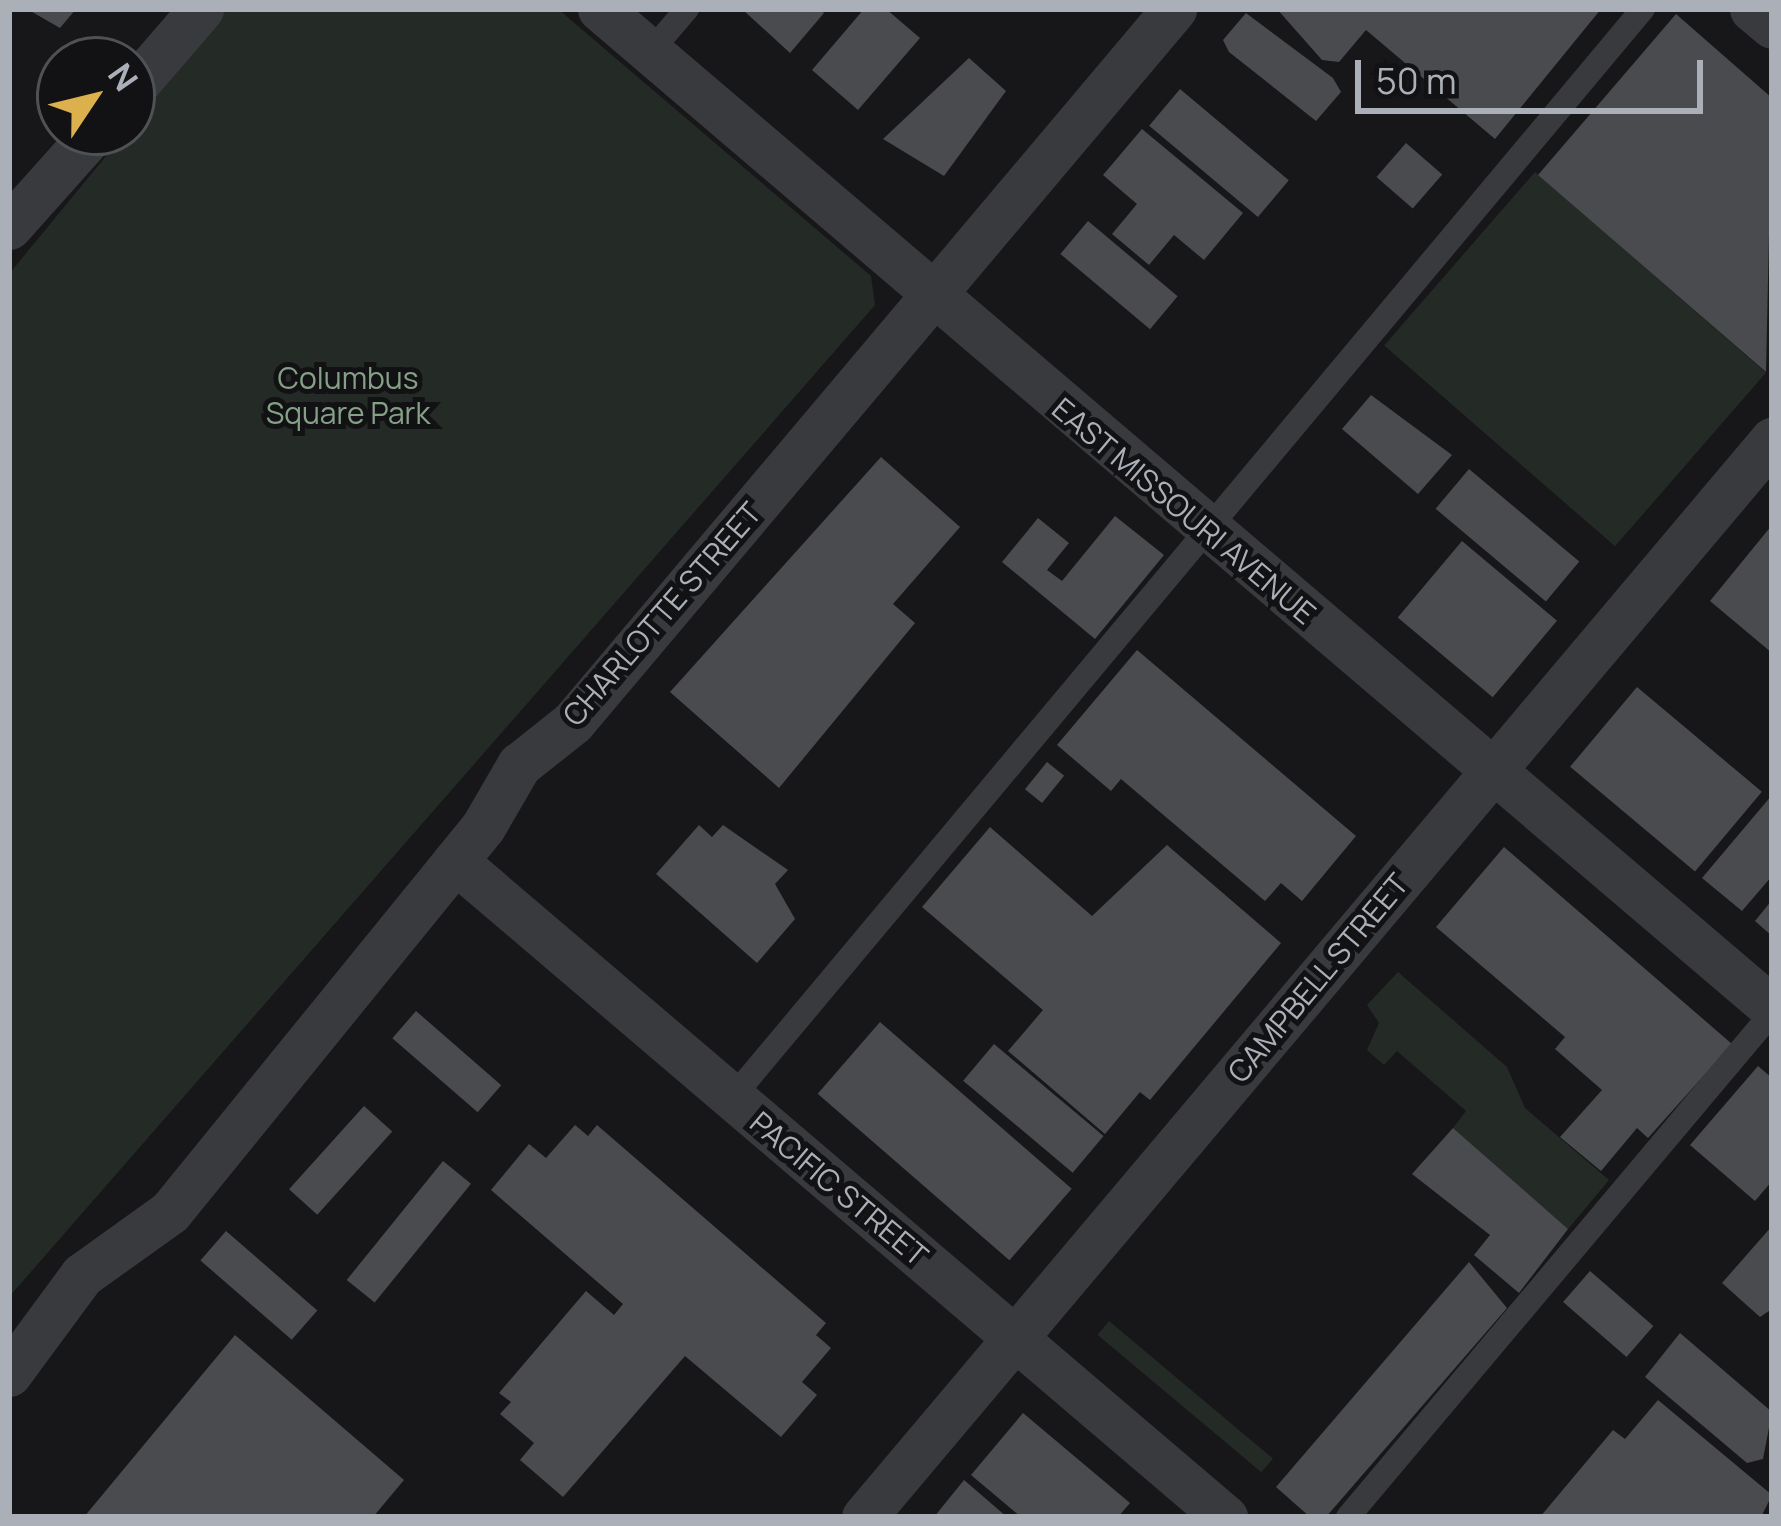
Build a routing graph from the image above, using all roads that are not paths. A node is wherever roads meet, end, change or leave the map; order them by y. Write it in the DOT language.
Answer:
graph roads {
  1 [pos="201,9"];
  2 [pos="600,9"];
  3 [pos="687,9"];
  4 [pos="1174,9"];
  5 [pos="1643,9"];
  6 [pos="1752,9"];
  7 [pos="1772,26"];
  8 [pos="650,52"];
  9 [pos="156,61"];
  10 [pos="73,156"];
  11 [pos="9,227"];
  12 [pos="933,298"];
  13 [pos="1772,440"];
  14 [pos="1209,532"];
  15 [pos="1492,769"];
  16 [pos="454,861"];
  17 [pos="1772,1011"];
  18 [pos="732,1098"];
  19 [pos="1016,1339"];
  20 [pos="9,1374"];
  21 [pos="864,1517"];
  22 [pos="1225,1517"];
  23 [pos="1348,1517"];
  1 -- 9 [label="street"];
  2 -- 8 [label="street, EAST MISSOURI AVENUE"];
  3 -- 8 [label="lane"];
  4 -- 12 [label="street, CHARLOTTE STREET"];
  5 -- 14 [label="lane"];
  6 -- 7 [label="street"];
  8 -- 12 [label="street, EAST MISSOURI AVENUE"];
  10 -- 11 [label="street"];
  12 -- 14 [label="street, EAST MISSOURI AVENUE"];
  12 -- 16 [label="street, CHARLOTTE STREET"];
  13 -- 15 [label="street, CAMPBELL STREET"];
  14 -- 15 [label="street, EAST MISSOURI AVENUE"];
  14 -- 18 [label="lane"];
  15 -- 17 [label="street, EAST MISSOURI AVENUE"];
  15 -- 19 [label="street, CAMPBELL STREET"];
  16 -- 18 [label="street, PACIFIC STREET"];
  16 -- 20 [label="street, CHARLOTTE STREET"];
  17 -- 23 [label="lane"];
  18 -- 19 [label="street, PACIFIC STREET"];
  19 -- 21 [label="street, CAMPBELL STREET"];
  19 -- 22 [label="street, PACIFIC STREET"];
}
